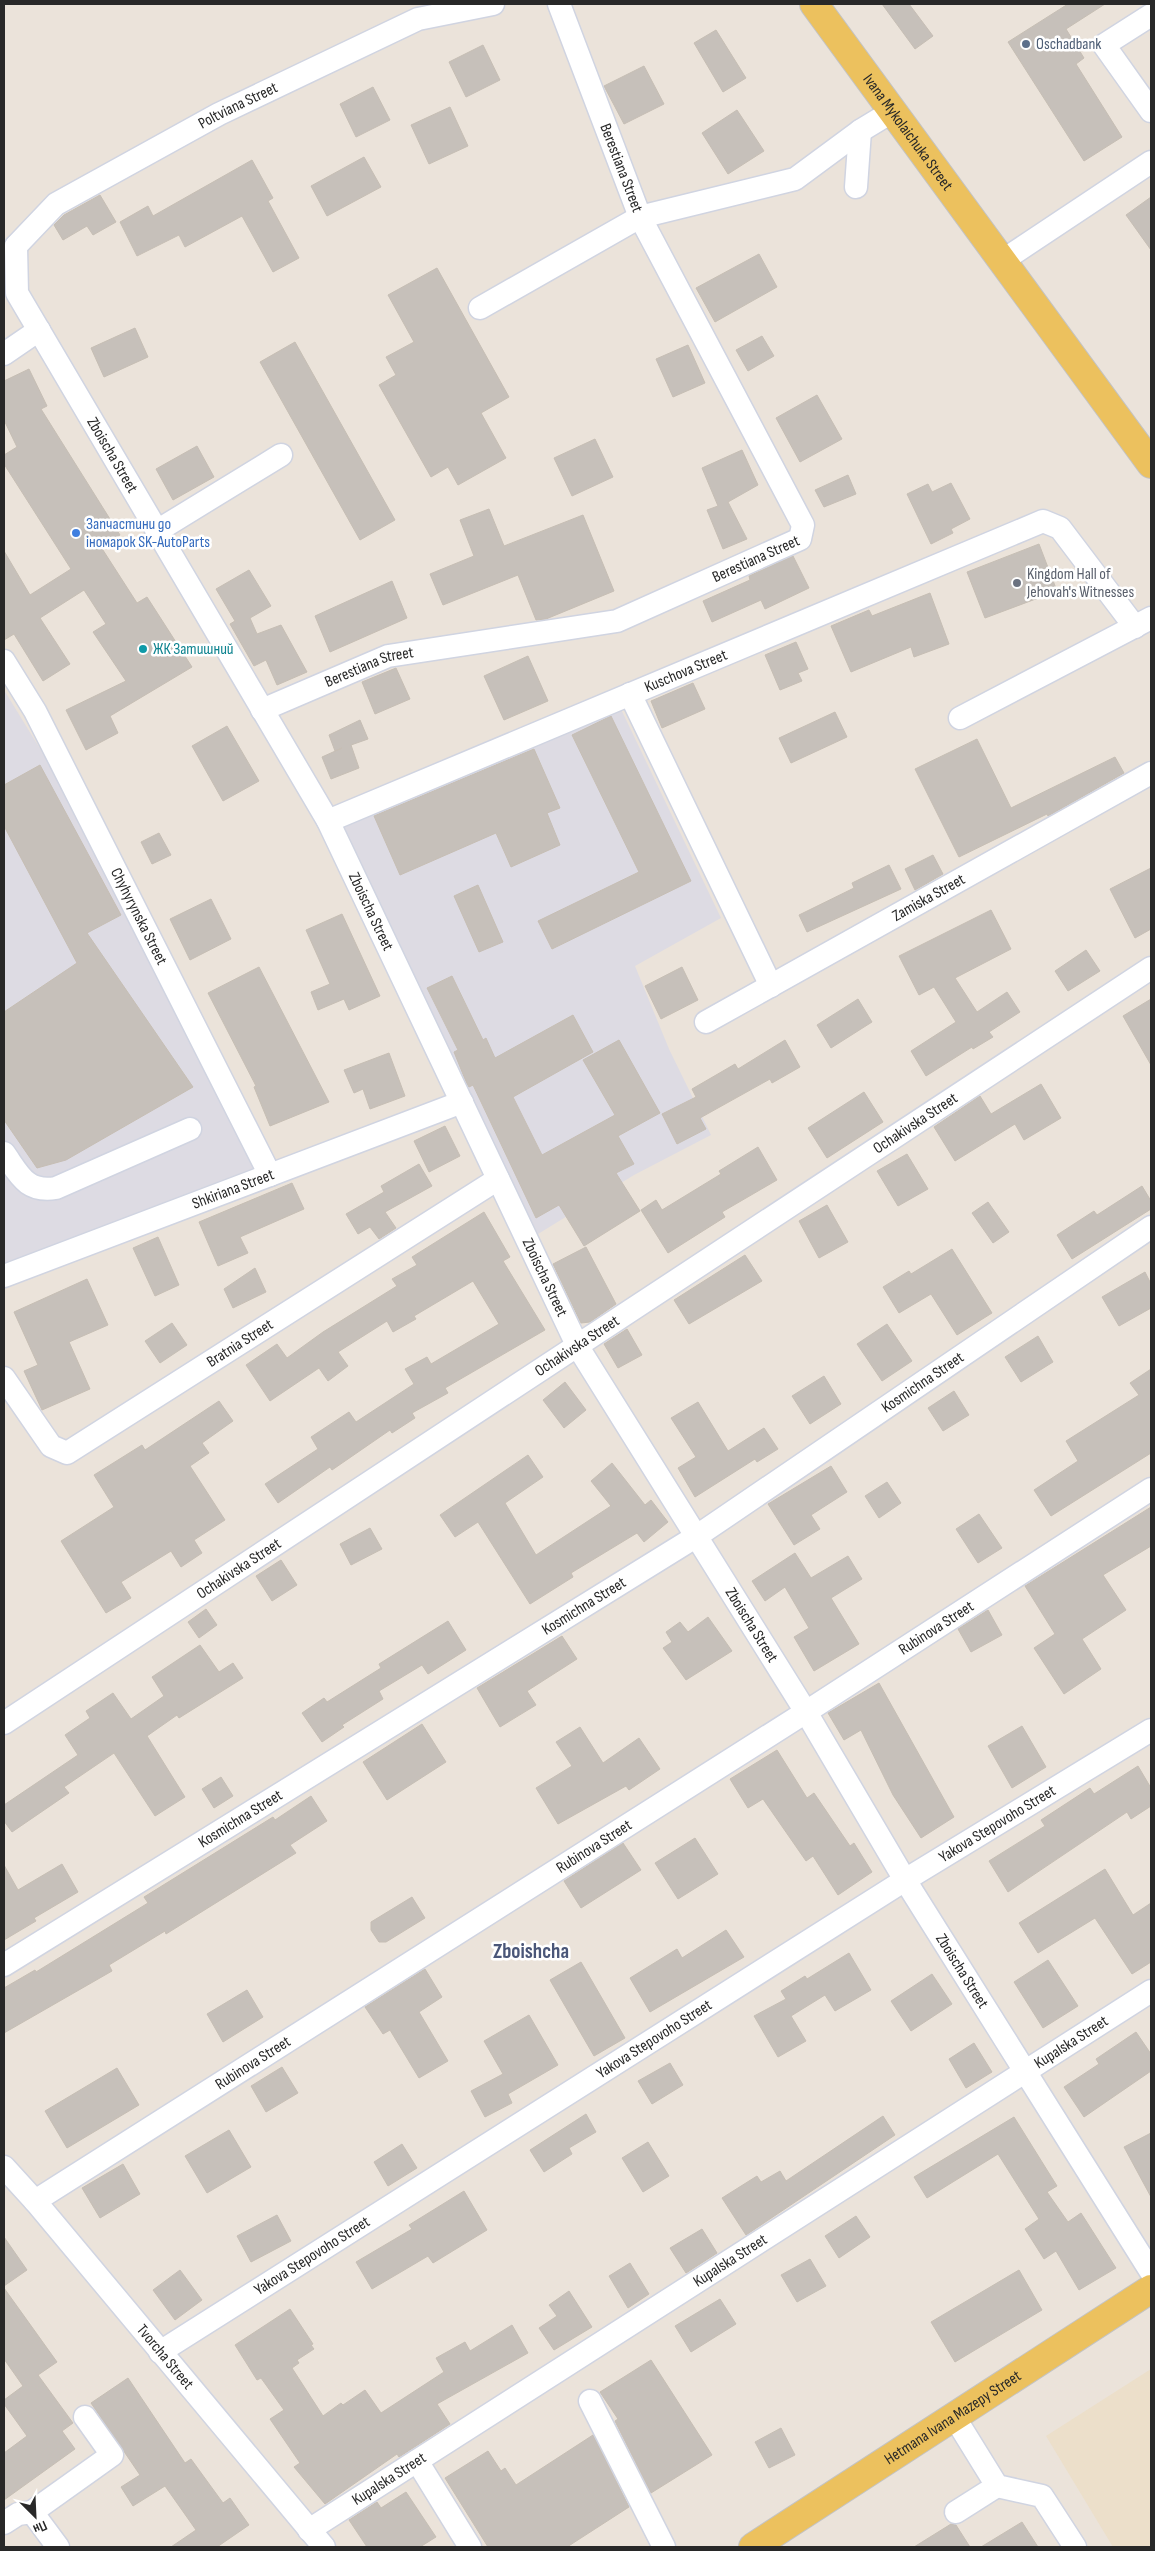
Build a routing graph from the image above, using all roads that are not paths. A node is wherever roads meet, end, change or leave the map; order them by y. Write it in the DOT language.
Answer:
graph roads {
  1 [pos="493,4"];
  2 [pos="558,4"];
  3 [pos="814,4"];
  4 [pos="1151,15"];
  5 [pos="893,111"];
  6 [pos="1151,111"];
  7 [pos="860,131"];
  8 [pos="1151,162"];
  9 [pos="856,187"];
  10 [pos="640,217"];
  11 [pos="10,246"];
  12 [pos="1002,261"];
  13 [pos="480,308"];
  14 [pos="39,330"];
  15 [pos="4,354"];
  16 [pos="281,455"];
  17 [pos="1151,464"];
  18 [pos="157,531"];
  19 [pos="1143,622"];
  20 [pos="4,661"];
  21 [pos="630,694"];
  22 [pos="262,710"];
  23 [pos="960,718"];
  24 [pos="1151,772"];
  25 [pos="328,821"];
  26 [pos="1151,968"];
  27 [pos="772,986"];
  28 [pos="706,1022"];
  29 [pos="462,1102"];
  30 [pos="190,1129"];
  31 [pos="4,1153"];
  32 [pos="270,1175"];
  33 [pos="498,1179"];
  34 [pos="1151,1227"];
  35 [pos="4,1276"];
  36 [pos="578,1347"];
  37 [pos="4,1378"];
  38 [pos="1151,1489"];
  39 [pos="697,1536"];
  40 [pos="806,1712"];
  41 [pos="4,1723"];
  42 [pos="1151,1730"];
  43 [pos="905,1880"];
  44 [pos="4,1965"];
  45 [pos="1151,1992"];
  46 [pos="1025,2072"];
  47 [pos="4,2168"];
  48 [pos="35,2201"];
  49 [pos="1151,2272"];
  50 [pos="1151,2289"];
  51 [pos="160,2352"];
  52 [pos="590,2401"];
  53 [pos="85,2417"];
  54 [pos="955,2418"];
  55 [pos="417,2461"];
  56 [pos="998,2486"];
  57 [pos="32,2512"];
  58 [pos="956,2512"];
  59 [pos="4,2523"];
  60 [pos="308,2530"];
  61 [pos="58,2547"];
  62 [pos="324,2547"];
  63 [pos="470,2547"];
  64 [pos="664,2547"];
  65 [pos="753,2547"];
  66 [pos="1075,2547"];
  1 -- 11 [label="street, Poltviana Street"];
  2 -- 10 [label="street, Berestiana Street"];
  3 -- 5 [label="main road, Ivana Mykolaichuka Street"];
  4 -- 6 [label="street"];
  5 -- 7 [label="street"];
  5 -- 12 [label="main road, Ivana Mykolaichuka Street"];
  7 -- 9 [label="street"];
  7 -- 10 [label="street"];
  8 -- 12 [label="street"];
  10 -- 13 [label="street"];
  10 -- 22 [label="street, Berestiana Street"];
  11 -- 14 [label="street, Zboischa Street"];
  12 -- 17 [label="main road, Ivana Mykolaichuka Street"];
  14 -- 15 [label="street"];
  14 -- 18 [label="street, Zboischa Street"];
  16 -- 18 [label="street"];
  18 -- 22 [label="street, Zboischa Street"];
  19 -- 21 [label="street, Kuschova Street"];
  19 -- 23 [label="street"];
  20 -- 32 [label="street, Chyhyrynska Street"];
  21 -- 25 [label="street, Kuschova Street"];
  21 -- 27 [label="street"];
  22 -- 25 [label="street, Zboischa Street"];
  24 -- 27 [label="street, Zamiska Street"];
  25 -- 29 [label="street, Zboischa Street"];
  26 -- 36 [label="street, Ochakivska Street"];
  27 -- 28 [label="street, Zamiska Street"];
  29 -- 32 [label="street, Shkiriana Street"];
  29 -- 33 [label="street, Zboischa Street"];
  30 -- 31 [label="street"];
  32 -- 35 [label="street, Shkiriana Street"];
  33 -- 36 [label="street, Zboischa Street"];
  33 -- 37 [label="street, Bratnia Street"];
  34 -- 39 [label="street, Kosmichna Street"];
  36 -- 39 [label="street, Zboischa Street"];
  36 -- 41 [label="street, Ochakivska Street"];
  38 -- 40 [label="street, Rubinova Street"];
  39 -- 40 [label="street, Zboischa Street"];
  39 -- 44 [label="street, Kosmichna Street"];
  40 -- 43 [label="street, Zboischa Street"];
  40 -- 48 [label="street, Rubinova Street"];
  42 -- 43 [label="street, Yakova Stepovoho Street"];
  43 -- 46 [label="street, Zboischa Street"];
  43 -- 51 [label="street, Yakova Stepovoho Street"];
  45 -- 46 [label="street, Kupalska Street"];
  46 -- 49 [label="street, Zboischa Street"];
  46 -- 55 [label="street, Kupalska Street"];
  47 -- 48 [label="street, Tvorcha Street"];
  48 -- 51 [label="street, Tvorcha Street"];
  50 -- 54 [label="main road, Hetmana Ivana Mazepy Street"];
  51 -- 60 [label="street, Tvorcha Street"];
  52 -- 64 [label="street"];
  53 -- 57 [label="street"];
  54 -- 56 [label="street"];
  54 -- 65 [label="main road, Hetmana Ivana Mazepy Street"];
  55 -- 60 [label="street, Kupalska Street"];
  55 -- 63 [label="street"];
  56 -- 58 [label="street"];
  56 -- 66 [label="street"];
  57 -- 59 [label="street"];
  57 -- 61 [label="street"];
  60 -- 62 [label="street, Tvorcha Street"];
}
